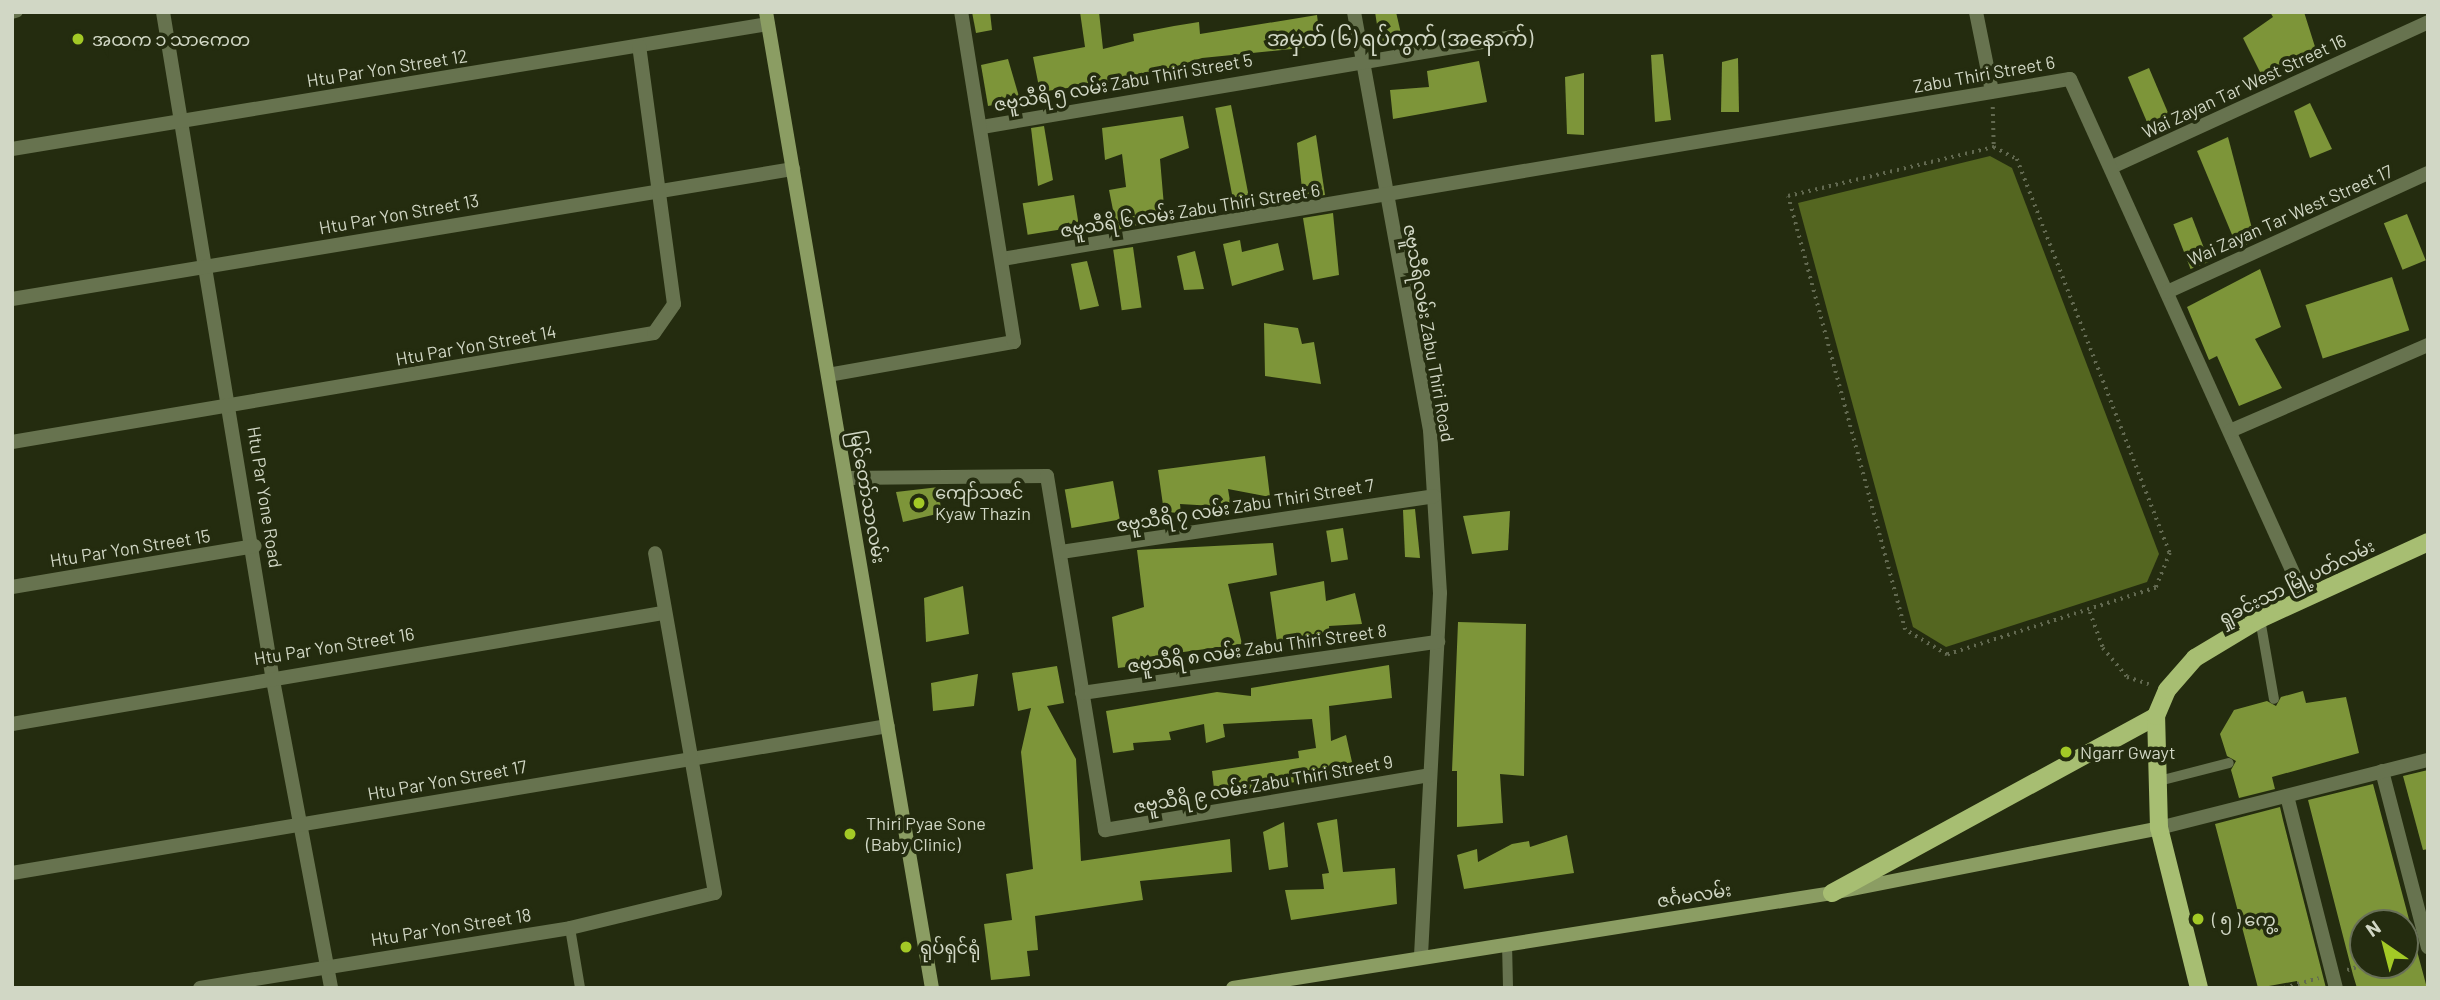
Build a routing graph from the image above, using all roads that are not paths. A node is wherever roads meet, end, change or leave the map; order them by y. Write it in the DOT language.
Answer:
graph roads {
  1 [pos="18,12"];
  2 [pos="163,12"];
  3 [pos="961,12"];
  4 [pos="1354,12"];
  5 [pos="1976,12"];
  6 [pos="12,14"];
  7 [pos="767,18"];
  8 [pos="2428,22"];
  9 [pos="1519,36"];
  10 [pos="639,46"];
  11 [pos="1363,60"];
  12 [pos="1992,91"];
  13 [pos="181,121"];
  14 [pos="982,127"];
  15 [pos="12,149"];
  16 [pos="2114,166"];
  17 [pos="793,169"];
  18 [pos="2428,173"];
  19 [pos="658,190"];
  20 [pos="1384,199"];
  21 [pos="1002,259"];
  22 [pos="206,266"];
  23 [pos="2167,292"];
  24 [pos="12,299"];
  25 [pos="2428,345"];
  26 [pos="828,375"];
  27 [pos="231,407"];
  28 [pos="2230,431"];
  29 [pos="12,442"];
  30 [pos="846,478"];
  31 [pos="1434,496"];
  32 [pos="2428,542"];
  33 [pos="255,547"];
  34 [pos="1061,552"];
  35 [pos="655,554"];
  36 [pos="12,587"];
  37 [pos="2305,599"];
  38 [pos="663,613"];
  39 [pos="2260,620"];
  40 [pos="1438,642"];
  41 [pos="272,675"];
  42 [pos="1083,693"];
  43 [pos="2274,699"];
  44 [pos="2156,716"];
  45 [pos="12,724"];
  46 [pos="888,726"];
  47 [pos="692,758"];
  48 [pos="2428,760"];
  49 [pos="2229,763"];
  50 [pos="2382,771"];
  51 [pos="1429,775"];
  52 [pos="2154,783"];
  53 [pos="2287,796"];
  54 [pos="303,824"];
  55 [pos="2159,828"];
  56 [pos="12,873"];
  57 [pos="1832,893"];
  58 [pos="570,928"];
  59 [pos="1507,943"];
  60 [pos="2428,947"];
  61 [pos="1421,956"];
  62 [pos="328,966"];
  63 [pos="200,988"];
  64 [pos="331,988"];
  65 [pos="580,988"];
  66 [pos="932,988"];
  67 [pos="1233,988"];
  68 [pos="1508,988"];
  69 [pos="2199,988"];
  70 [pos="2336,988"];
  1 -- 6 [label="lane"];
  2 -- 13 [label="street, Htu Par Yone Road"];
  3 -- 14 [label="street"];
  4 -- 11 [label="street, ဇဗူသီရိလမ်း Zabu Thiri Road"];
  5 -- 12 [label="street"];
  7 -- 10 [label="street, Htu Par Yon Street 12"];
  7 -- 17 [label="main road, မြင်တော်သာလမ်း"];
  8 -- 16 [label="street, Wai Zayan Tar West Street 16"];
  9 -- 11 [label="street, ဇဗူသီရိ ၅ လမ်း Zabu Thiri Street 5"];
  10 -- 13 [label="street, Htu Par Yon Street 12"];
  10 -- 19 [label="street, Htu Par Yon Street 14"];
  11 -- 14 [label="street, ဇဗူသီရိ ၅ လမ်း Zabu Thiri Street 5"];
  11 -- 20 [label="street, ဇဗူသီရိလမ်း Zabu Thiri Road"];
  12 -- 16 [label="street, Zabu Thiri Street 6"];
  12 -- 20 [label="street, Zabu Thiri Street 6"];
  13 -- 15 [label="street, Htu Par Yon Street 12"];
  13 -- 22 [label="street, Htu Par Yone Road"];
  14 -- 21 [label="street"];
  16 -- 23 [label="street, Zabu Thiri Street 6"];
  17 -- 19 [label="street, Htu Par Yon Street 13"];
  17 -- 26 [label="main road, မြင်တော်သာလမ်း"];
  18 -- 23 [label="street, Wai Zayan Tar West Street 17"];
  19 -- 22 [label="street, Htu Par Yon Street 13"];
  19 -- 27 [label="street, Htu Par Yon Street 14"];
  20 -- 21 [label="street, ဇဗူသီရိ ၆ လမ်း Zabu Thiri Street 6"];
  20 -- 31 [label="street, ဇဗူသီရိလမ်း Zabu Thiri Road"];
  21 -- 26 [label="street"];
  22 -- 24 [label="street, Htu Par Yon Street 13"];
  22 -- 27 [label="street, Htu Par Yone Road"];
  23 -- 28 [label="street, Zabu Thiri Street 6"];
  25 -- 28 [label="street"];
  26 -- 30 [label="main road, မြင်တော်သာလမ်း"];
  27 -- 29 [label="street, Htu Par Yon Street 14"];
  27 -- 33 [label="street, Htu Par Yone Road"];
  28 -- 37 [label="street, Zabu Thiri Street 6"];
  30 -- 34 [label="street"];
  30 -- 46 [label="main road, မြင်တော်သာလမ်း"];
  31 -- 34 [label="street, ဇဗူသီရိ ၇ လမ်း Zabu Thiri Street 7"];
  31 -- 40 [label="street, ဇဗူသီရိလမ်း Zabu Thiri Road"];
  32 -- 37 [label="main road, ရှုခင်းသာ မြို့ပတ်လမ်း"];
  33 -- 36 [label="street, Htu Par Yon Street 15"];
  33 -- 41 [label="street, Htu Par Yone Road"];
  34 -- 42 [label="street"];
  35 -- 38 [label="street"];
  37 -- 39 [label="main road, ရှုခင်းသာ မြို့ပတ်လမ်း"];
  38 -- 41 [label="street, Htu Par Yon Street 16"];
  38 -- 47 [label="street"];
  39 -- 43 [label="lane"];
  39 -- 44 [label="main road, ရှုခင်းသာ မြို့ပတ်လမ်း"];
  40 -- 42 [label="street, ဇဗူသီရိ ၈ လမ်း Zabu Thiri Street 8"];
  40 -- 51 [label="street, ဇဗူသီရိလမ်း Zabu Thiri Road"];
  41 -- 45 [label="street, Htu Par Yon Street 16"];
  41 -- 54 [label="street, Htu Par Yone Road"];
  42 -- 51 [label="street, ဇဗူသီရိ ၉ လမ်း Zabu Thiri Street 9"];
  44 -- 52 [label="main road, ရှုခင်းသာ မြို့ပတ်လမ်း"];
  44 -- 57 [label="main road"];
  46 -- 47 [label="street, Htu Par Yon Street 17"];
  46 -- 66 [label="main road, မြင်တော်သာလမ်း"];
  47 -- 54 [label="street, Htu Par Yon Street 17"];
  47 -- 58 [label="street, Htu Par Yon Street 18"];
  48 -- 50 [label="street"];
  49 -- 52 [label="lane"];
  50 -- 53 [label="street"];
  50 -- 60 [label="street"];
  51 -- 61 [label="street, ဇဗူသီရိလမ်း Zabu Thiri Road"];
  52 -- 55 [label="main road, ရှုခင်းသာ မြို့ပတ်လမ်း"];
  53 -- 55 [label="street"];
  53 -- 70 [label="street"];
  54 -- 56 [label="street, Htu Par Yon Street 17"];
  54 -- 62 [label="street, Htu Par Yone Road"];
  55 -- 57 [label="main road, ဇင်္ဂမလမ်း"];
  55 -- 69 [label="main road, ရှုခင်းသာ မြို့ပတ်လမ်း"];
  57 -- 59 [label="main road, ဇင်္ဂမလမ်း"];
  58 -- 62 [label="street, Htu Par Yon Street 18"];
  58 -- 65 [label="lane"];
  59 -- 61 [label="main road, ဇင်္ဂမလမ်း"];
  59 -- 68 [label="lane"];
  61 -- 67 [label="main road, ဇင်္ဂမလမ်း"];
  62 -- 63 [label="street, Htu Par Yon Street 18"];
  62 -- 64 [label="street, Htu Par Yone Road"];
}
